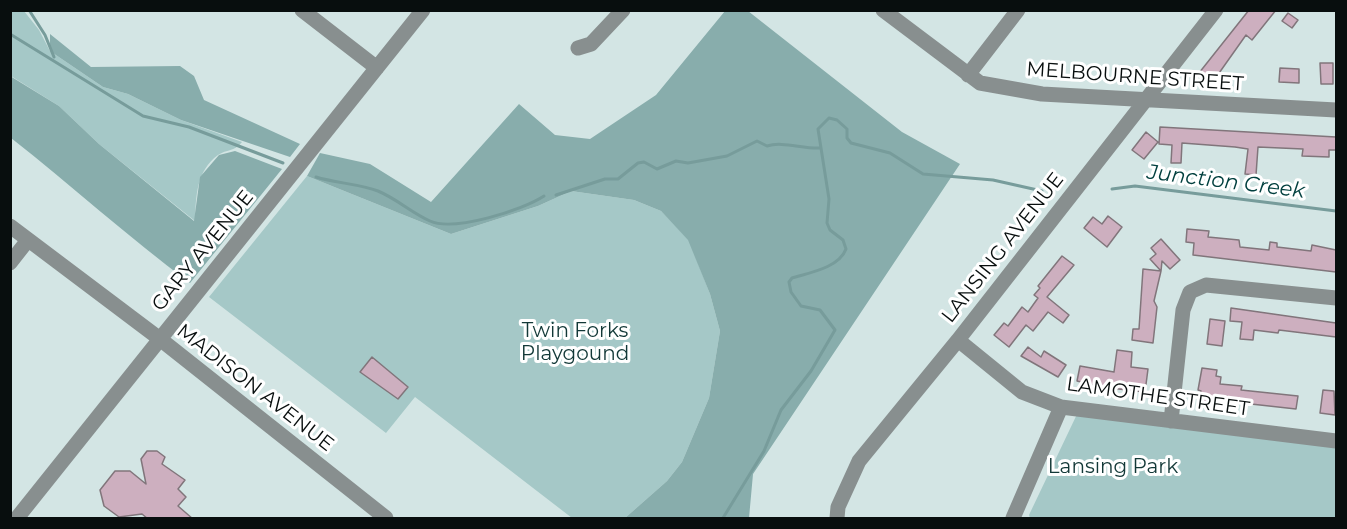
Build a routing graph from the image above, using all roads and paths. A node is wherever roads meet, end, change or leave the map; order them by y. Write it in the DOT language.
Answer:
graph roads {
  1 [pos="302,10"];
  2 [pos="423,10"];
  3 [pos="623,10"];
  4 [pos="883,10"];
  5 [pos="1018,10"];
  6 [pos="1216,10"];
  7 [pos="578,48"];
  8 [pos="377,68"];
  9 [pos="968,75"];
  10 [pos="1145,100"];
  11 [pos="1336,110"];
  12 [pos="10,226"];
  13 [pos="28,240"];
  14 [pos="10,263"];
  15 [pos="1336,298"];
  16 [pos="160,339"];
  17 [pos="958,340"];
  18 [pos="1060,407"];
  19 [pos="1171,421"];
  20 [pos="1336,441"];
  21 [pos="17,519"];
  22 [pos="386,519"];
  23 [pos="837,519"];
  24 [pos="1013,519"];
  1 -- 8 [label="street"];
  2 -- 8 [label="street, GARY AVENUE"];
  3 -- 7 [label="street"];
  4 -- 9 [label="street, MELBOURNE STREET"];
  5 -- 9 [label="street"];
  6 -- 10 [label="street, LANSING AVENUE"];
  8 -- 16 [label="street, GARY AVENUE"];
  9 -- 10 [label="street, MELBOURNE STREET"];
  10 -- 11 [label="street, MELBOURNE STREET"];
  10 -- 17 [label="street, LANSING AVENUE"];
  12 -- 13 [label="street, MADISON AVENUE"];
  13 -- 14 [label="street"];
  13 -- 16 [label="street, MADISON AVENUE"];
  15 -- 19 [label="street"];
  16 -- 21 [label="street, GARY AVENUE"];
  16 -- 22 [label="street, MADISON AVENUE"];
  17 -- 18 [label="street, LAMOTHE STREET"];
  17 -- 23 [label="street, LANSING AVENUE"];
  18 -- 19 [label="street, LAMOTHE STREET"];
  18 -- 24 [label="street"];
  19 -- 20 [label="street, LAMOTHE STREET"];
}
